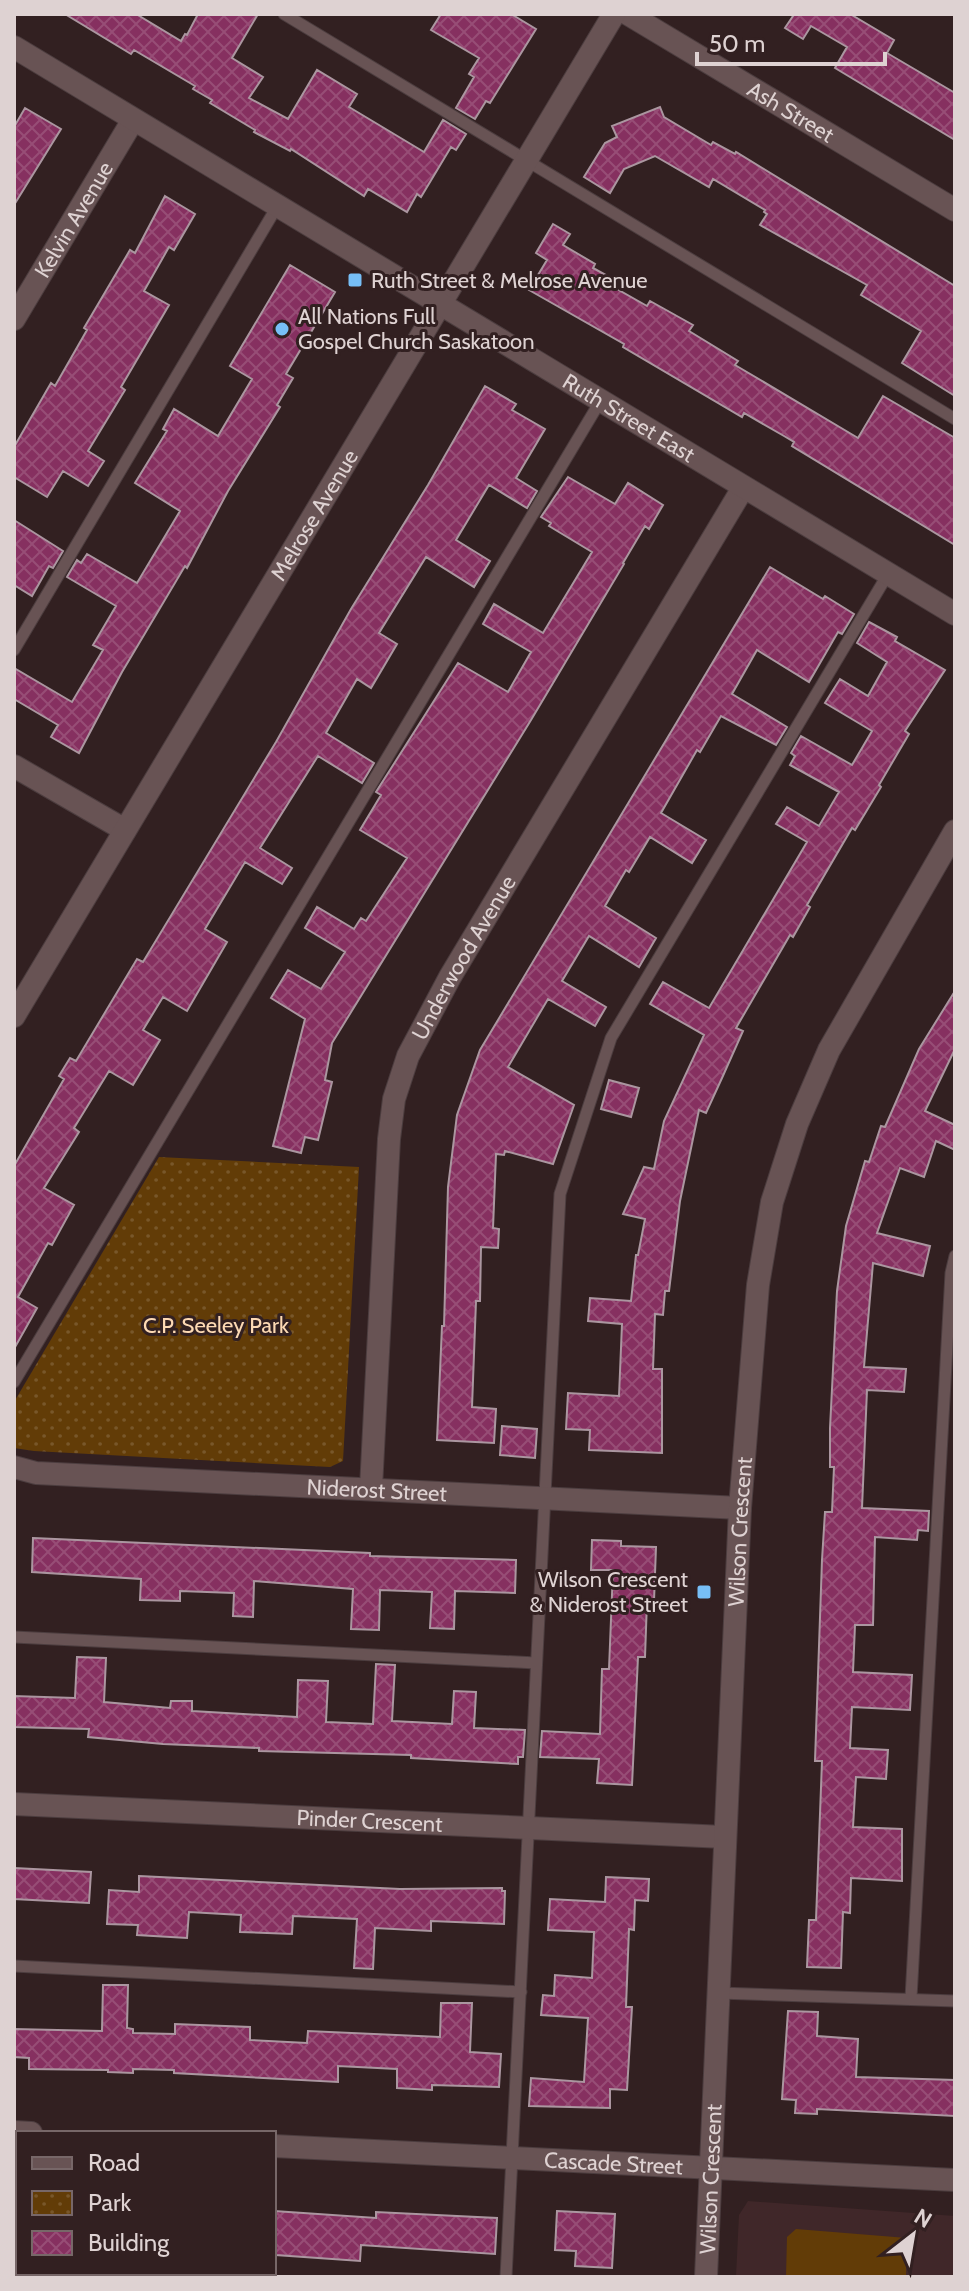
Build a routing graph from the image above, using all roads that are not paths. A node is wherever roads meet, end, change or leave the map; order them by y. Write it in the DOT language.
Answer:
graph roads {
  1 [pos="284,14"];
  2 [pos="614,14"];
  3 [pos="628,14"];
  4 [pos="14,47"];
  5 [pos="133,120"];
  6 [pos="527,159"];
  7 [pos="278,205"];
  8 [pos="955,210"];
  9 [pos="442,304"];
  10 [pos="14,319"];
  11 [pos="601,400"];
  12 [pos="955,419"];
  13 [pos="743,488"];
  14 [pos="888,574"];
  15 [pos="955,614"];
  16 [pos="14,650"];
  17 [pos="14,766"];
  18 [pos="125,830"];
  19 [pos="955,831"];
  20 [pos="14,1016"];
  21 [pos="955,1256"];
  22 [pos="14,1382"];
  23 [pos="14,1467"];
  24 [pos="371,1488"];
  25 [pos="547,1500"];
  26 [pos="740,1508"];
  27 [pos="14,1637"];
  28 [pos="536,1663"];
  29 [pos="14,1804"];
  30 [pos="529,1828"];
  31 [pos="724,1837"];
  32 [pos="14,1966"];
  33 [pos="521,1992"];
  34 [pos="719,1993"];
  35 [pos="911,1998"];
  36 [pos="955,2001"];
  37 [pos="276,2146"];
  38 [pos="511,2158"];
  39 [pos="710,2169"];
  40 [pos="955,2180"];
  41 [pos="506,2277"];
  42 [pos="706,2277"];
  1 -- 6 [label="lane"];
  2 -- 6 [label="street, Melrose Avenue"];
  3 -- 8 [label="street, Ash Street"];
  4 -- 5 [label="street, Ruth Street East"];
  5 -- 7 [label="street, Ruth Street East"];
  5 -- 10 [label="street, Kelvin Avenue"];
  6 -- 9 [label="street, Melrose Avenue"];
  6 -- 12 [label="lane"];
  7 -- 9 [label="street, Ruth Street East"];
  7 -- 16 [label="lane"];
  9 -- 11 [label="street, Ruth Street East"];
  9 -- 18 [label="street, Melrose Avenue"];
  11 -- 13 [label="street, Ruth Street East"];
  11 -- 22 [label="lane"];
  13 -- 14 [label="street, Ruth Street East"];
  13 -- 24 [label="street, Underwood Avenue"];
  14 -- 15 [label="street, Ruth Street East"];
  14 -- 25 [label="lane"];
  17 -- 18 [label="street"];
  18 -- 20 [label="street, Melrose Avenue"];
  19 -- 26 [label="street, Wilson Crescent"];
  21 -- 35 [label="lane"];
  23 -- 24 [label="street, Niderost Street"];
  24 -- 25 [label="street, Niderost Street"];
  25 -- 26 [label="street, Niderost Street"];
  25 -- 28 [label="lane"];
  26 -- 31 [label="street, Wilson Crescent"];
  27 -- 28 [label="lane"];
  28 -- 30 [label="lane"];
  29 -- 30 [label="street, Pinder Crescent"];
  30 -- 31 [label="street, Pinder Crescent"];
  30 -- 33 [label="lane"];
  31 -- 34 [label="street, Wilson Crescent"];
  32 -- 33 [label="lane"];
  33 -- 38 [label="lane"];
  34 -- 35 [label="lane"];
  34 -- 39 [label="street, Wilson Crescent"];
  35 -- 36 [label="lane"];
  37 -- 38 [label="street, Cascade Street"];
  38 -- 39 [label="street, Cascade Street"];
  38 -- 41 [label="lane"];
  39 -- 40 [label="street, Cascade Street"];
  39 -- 42 [label="street, Wilson Crescent"];
}
